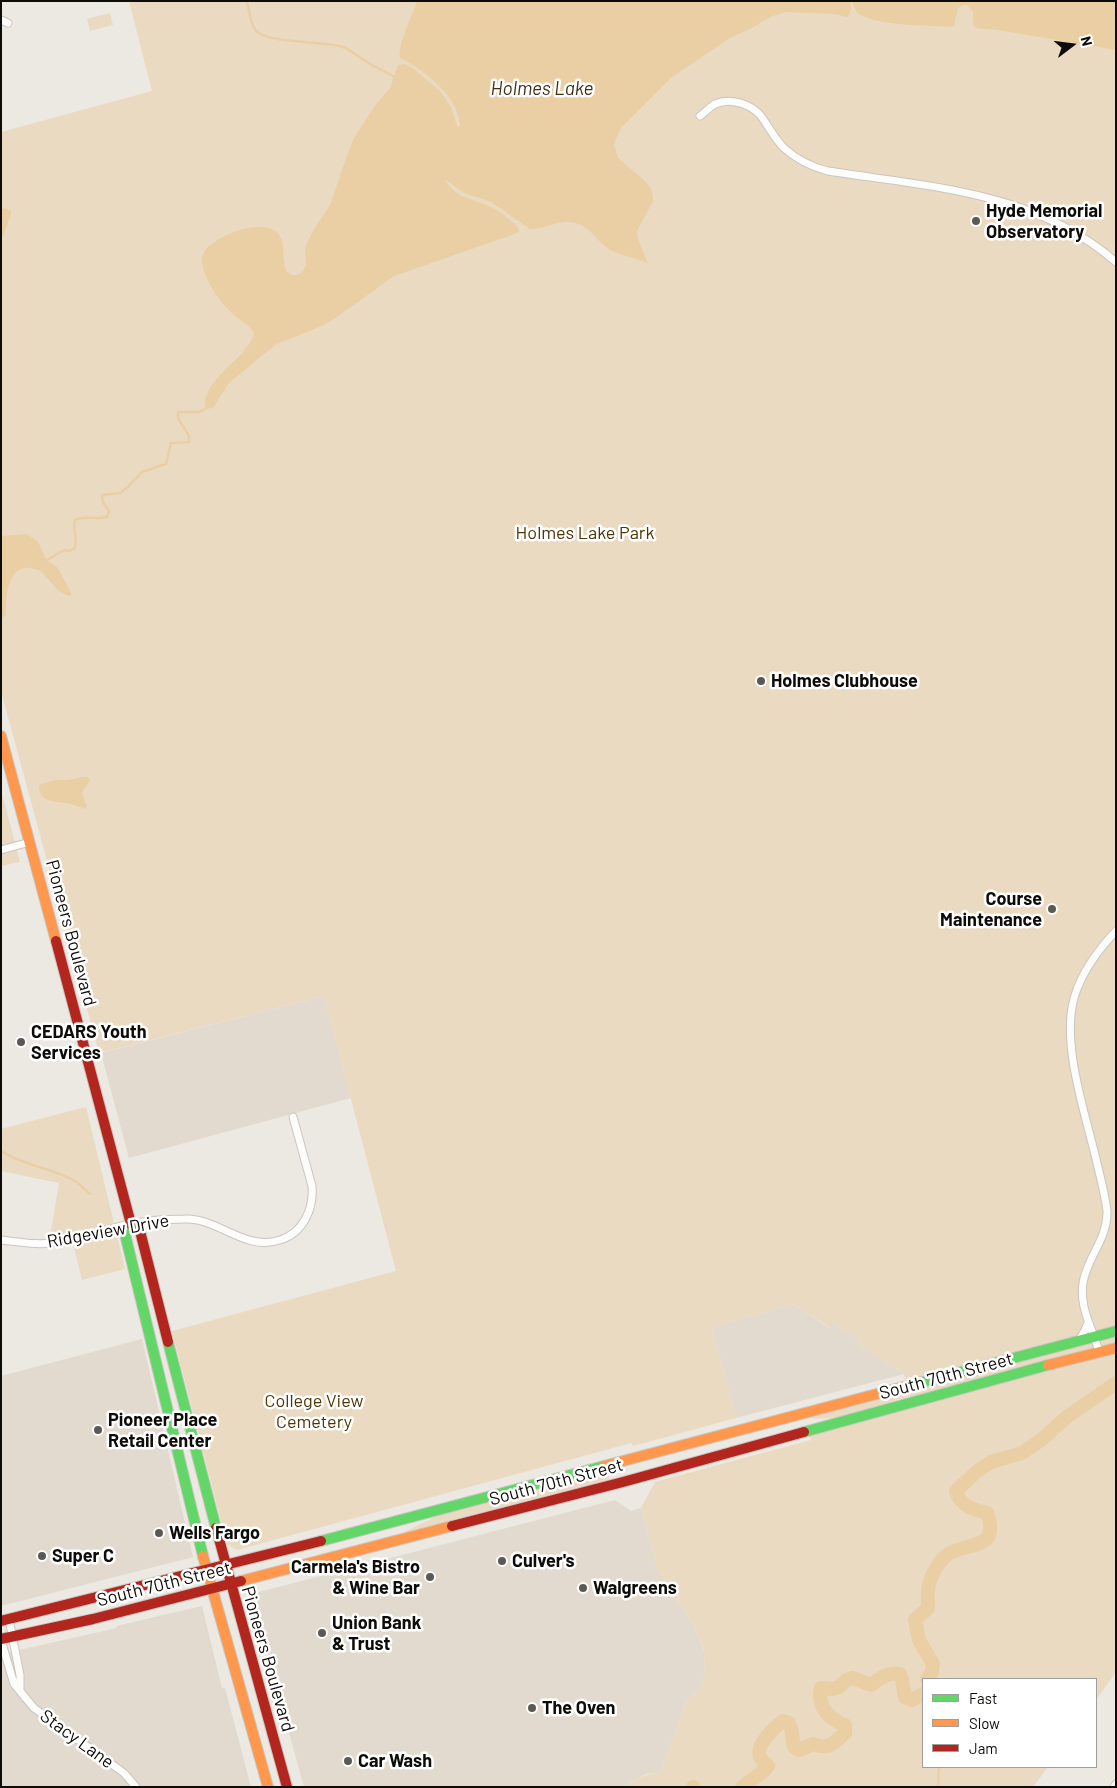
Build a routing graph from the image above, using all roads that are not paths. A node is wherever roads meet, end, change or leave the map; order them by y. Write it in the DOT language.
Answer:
graph roads {
  1 [pos="700,116"];
  2 [pos="1116,262"];
  3 [pos="1,736"];
  4 [pos="30,842"];
  5 [pos="1,850"];
  6 [pos="1116,931"];
  7 [pos="293,1117"];
  8 [pos="131,1224"];
  9 [pos="1,1240"];
  10 [pos="1088,1323"];
  11 [pos="1113,1331"];
  12 [pos="1095,1336"];
  13 [pos="1078,1340"];
  14 [pos="1115,1348"];
  15 [pos="1099,1352"];
  16 [pos="225,1566"];
  17 [pos="207,1571"];
  18 [pos="230,1584"];
  19 [pos="211,1589"];
  20 [pos="5,1620"];
  21 [pos="13,1636"];
  22 [pos="1,1639"];
  23 [pos="20,1690"];
  24 [pos="1116,1784"];
  25 [pos="136,1787"];
  26 [pos="268,1787"];
  27 [pos="286,1787"];
  28 [pos="1114,1787"];
  1 -- 2 [label="street"];
  3 -- 4 [label="main road, Pioneers Boulevard"];
  4 -- 5 [label="street"];
  4 -- 8 [label="main road, Pioneers Boulevard"];
  6 -- 10 [label="street"];
  7 -- 8 [label="street, Ridgeview Drive"];
  8 -- 9 [label="street, Ridgeview Drive"];
  8 -- 16 [label="main road, Pioneers Boulevard"];
  8 -- 17 [label="main road, Pioneers Boulevard"];
  10 -- 12 [label="street"];
  10 -- 13 [label="street"];
  11 -- 12 [label="main road, South 70th Street"];
  12 -- 13 [label="main road, South 70th Street"];
  12 -- 15 [label="street"];
  13 -- 16 [label="main road, South 70th Street"];
  14 -- 15 [label="main road, South 70th Street"];
  15 -- 18 [label="main road, South 70th Street"];
  16 -- 17 [label="main road, South 70th Street"];
  16 -- 18 [label="main road, Pioneers Boulevard"];
  17 -- 19 [label="main road, Pioneers Boulevard"];
  17 -- 20 [label="main road, South 70th Street"];
  18 -- 19 [label="main road, South 70th Street"];
  18 -- 27 [label="main road, Pioneers Boulevard"];
  19 -- 21 [label="main road, South 70th Street"];
  19 -- 26 [label="main road, Pioneers Boulevard"];
  20 -- 21 [label="street"];
  21 -- 22 [label="main road, South 70th Street"];
  21 -- 23 [label="street"];
  22 -- 23 [label="street, Stacy Lane"];
  23 -- 25 [label="street, Stacy Lane"];
  24 -- 28 [label="street"];
}
